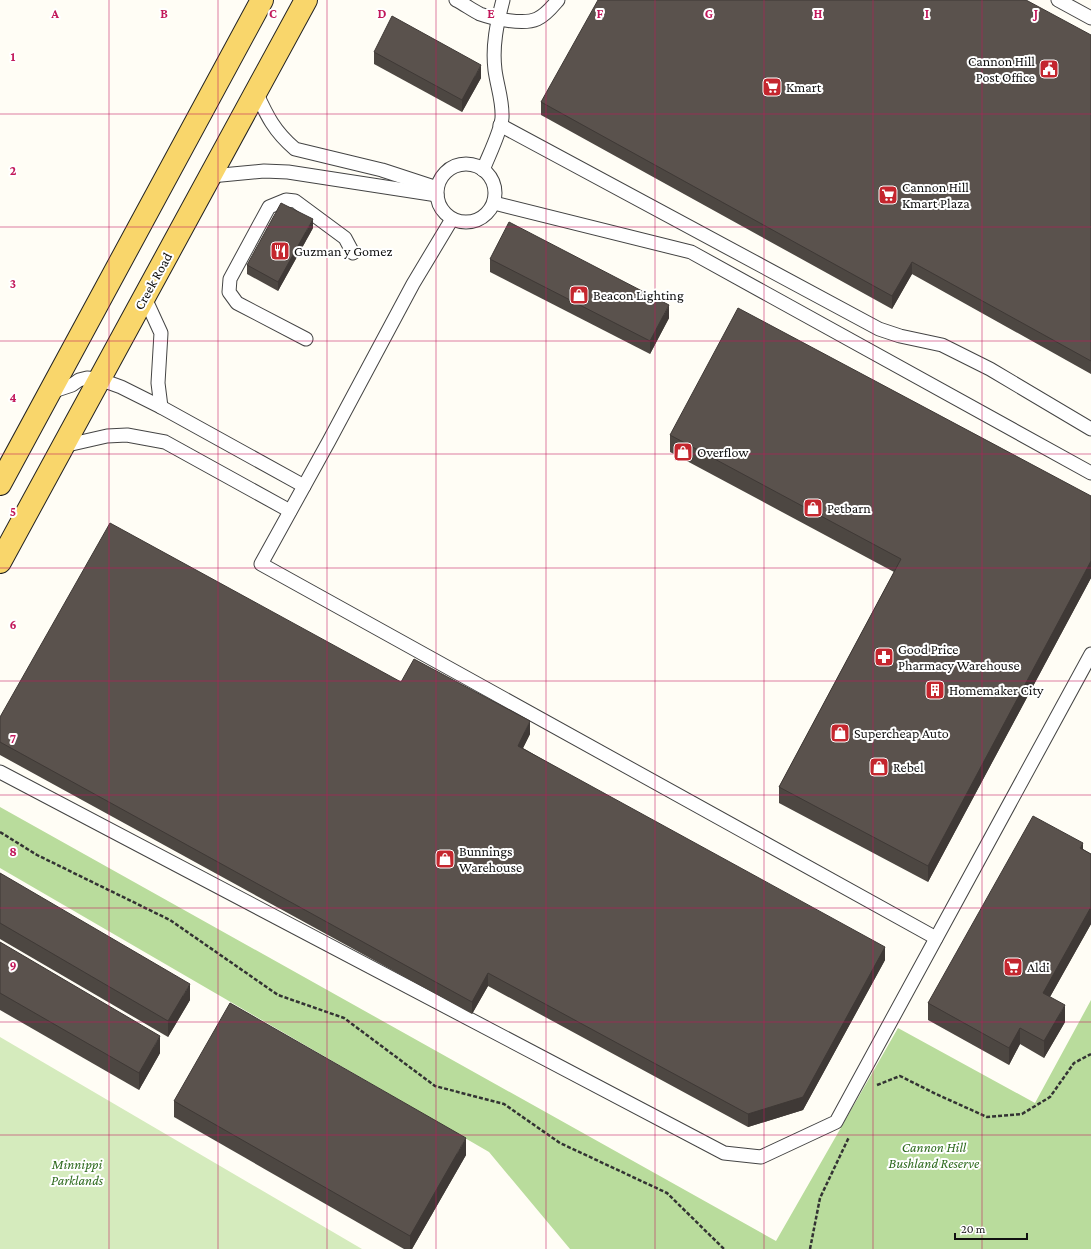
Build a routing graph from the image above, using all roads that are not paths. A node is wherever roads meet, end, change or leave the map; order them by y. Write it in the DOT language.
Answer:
graph roads {
  1 [pos="262,0"];
  2 [pos="306,0"];
  3 [pos="456,0"];
  4 [pos="503,0"];
  5 [pos="558,0"];
  6 [pos="1058,0"];
  7 [pos="1091,18"];
  8 [pos="498,19"];
  9 [pos="256,92"];
  10 [pos="500,125"];
  11 [pos="483,170"];
  12 [pos="211,176"];
  13 [pos="437,192"];
  14 [pos="494,203"];
  15 [pos="452,219"];
  16 [pos="353,253"];
  17 [pos="144,296"];
  18 [pos="306,339"];
  19 [pos="99,379"];
  20 [pos="51,392"];
  21 [pos="161,407"];
  22 [pos="1091,429"];
  23 [pos="63,446"];
  24 [pos="1091,473"];
  25 [pos="0,484"];
  26 [pos="304,486"];
  27 [pos="290,511"];
  28 [pos="0,562"];
  29 [pos="1091,654"];
  30 [pos="0,772"];
  31 [pos="936,938"];
  1 -- 20 [label="main road"];
  2 -- 9 [label="main road, Creek Road"];
  3 -- 8 [label="lane"];
  4 -- 8 [label="lane"];
  5 -- 8 [label="lane"];
  6 -- 7 [label="lane"];
  8 -- 10 [label="lane"];
  9 -- 12 [label="main road, Creek Road"];
  9 -- 13 [label="lane"];
  10 -- 11 [label="lane"];
  10 -- 22 [label="lane"];
  11 -- 13 [label="lane"];
  11 -- 14 [label="lane"];
  12 -- 13 [label="lane"];
  12 -- 17 [label="main road, Creek Road"];
  13 -- 15 [label="lane"];
  14 -- 15 [label="lane"];
  14 -- 24 [label="lane"];
  15 -- 26 [label="lane"];
  16 -- 18 [label="lane"];
  17 -- 19 [label="main road, Creek Road"];
  17 -- 21 [label="lane"];
  19 -- 20 [label="lane"];
  19 -- 21 [label="lane"];
  19 -- 23 [label="main road, Creek Road"];
  20 -- 25 [label="main road"];
  21 -- 26 [label="lane"];
  23 -- 27 [label="lane"];
  23 -- 28 [label="main road, Creek Road"];
  26 -- 27 [label="lane"];
  27 -- 31 [label="lane"];
  29 -- 31 [label="lane"];
  30 -- 31 [label="lane"];
}
